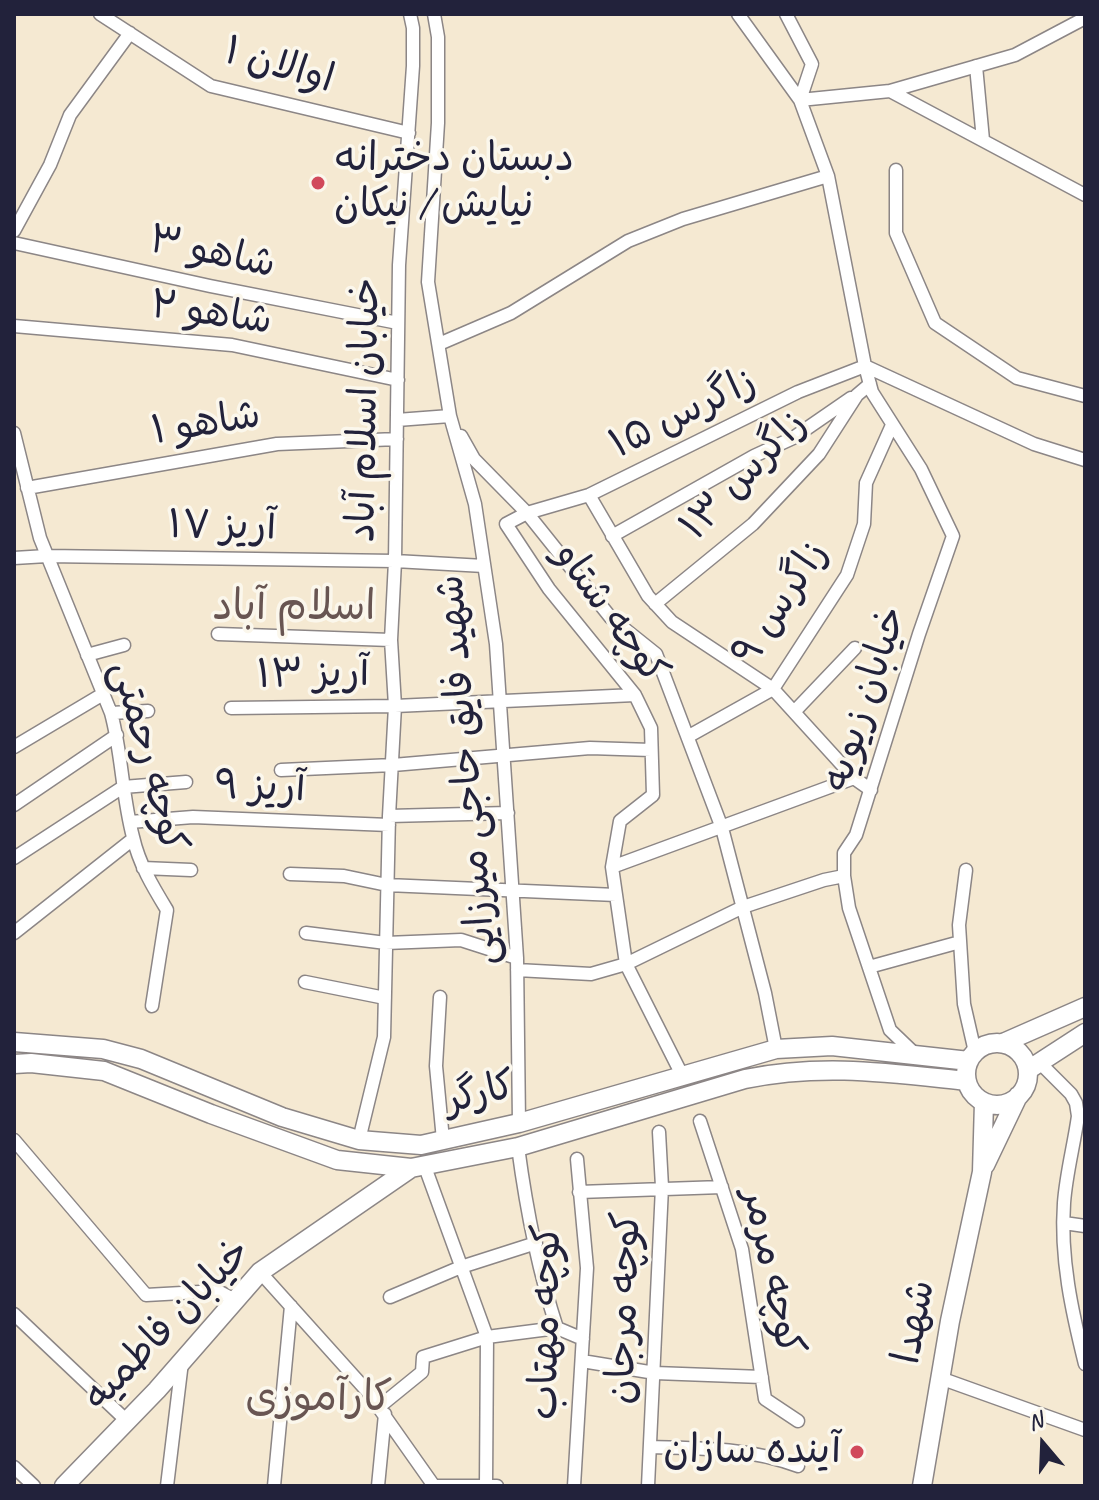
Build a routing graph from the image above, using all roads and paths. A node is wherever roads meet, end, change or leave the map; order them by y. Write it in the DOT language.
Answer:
graph roads {
  1 [pos="100,14"];
  2 [pos="410,14"];
  3 [pos="434,14"];
  4 [pos="738,14"];
  5 [pos="786,14"];
  6 [pos="1085,18"];
  7 [pos="130,33"];
  8 [pos="976,66"];
  9 [pos="890,91"];
  10 [pos="800,100"];
  11 [pos="409,133"];
  12 [pos="983,140"];
  13 [pos="896,170"];
  14 [pos="828,176"];
  15 [pos="1085,195"];
  16 [pos="14,231"];
  17 [pos="14,243"];
  18 [pos="398,323"];
  19 [pos="14,326"];
  20 [pos="439,344"];
  21 [pos="865,366"];
  22 [pos="398,380"];
  23 [pos="870,384"];
  24 [pos="857,395"];
  25 [pos="1085,396"];
  26 [pos="450,416"];
  27 [pos="397,420"];
  28 [pos="892,425"];
  29 [pos="14,433"];
  30 [pos="397,439"];
  31 [pos="1085,460"];
  32 [pos="17,468"];
  33 [pos="27,488"];
  34 [pos="589,495"];
  35 [pos="527,513"];
  36 [pos="612,536"];
  37 [pos="47,556"];
  38 [pos="14,558"];
  39 [pos="395,561"];
  40 [pos="484,566"];
  41 [pos="655,604"];
  42 [pos="218,634"];
  43 [pos="391,640"];
  44 [pos="124,645"];
  45 [pos="855,648"];
  46 [pos="87,655"];
  47 [pos="773,689"];
  48 [pos="103,694"];
  49 [pos="635,695"];
  50 [pos="500,701"];
  51 [pos="395,706"];
  52 [pos="231,708"];
  53 [pos="148,711"];
  54 [pos="794,712"];
  55 [pos="111,713"];
  56 [pos="117,735"];
  57 [pos="689,736"];
  58 [pos="14,747"];
  59 [pos="651,750"];
  60 [pos="504,756"];
  61 [pos="393,765"];
  62 [pos="281,770"];
  63 [pos="854,778"];
  64 [pos="186,782"];
  65 [pos="123,787"];
  66 [pos="871,790"];
  67 [pos="14,805"];
  68 [pos="508,813"];
  69 [pos="389,821"];
  70 [pos="130,822"];
  71 [pos="722,828"];
  72 [pos="133,839"];
  73 [pos="14,858"];
  74 [pos="612,867"];
  75 [pos="143,868"];
  76 [pos="191,870"];
  77 [pos="966,870"];
  78 [pos="290,874"];
  79 [pos="844,876"];
  80 [pos="387,885"];
  81 [pos="513,892"];
  82 [pos="616,895"];
  83 [pos="743,907"];
  84 [pos="14,933"];
  85 [pos="306,933"];
  86 [pos="960,942"];
  87 [pos="386,943"];
  88 [pos="517,964"];
  89 [pos="626,964"];
  90 [pos="869,967"];
  91 [pos="305,982"];
  92 [pos="440,997"];
  93 [pos="385,998"];
  94 [pos="152,1006"];
  95 [pos="1085,1007"];
  96 [pos="1085,1033"];
  97 [pos="14,1042"];
  98 [pos="1003,1043"];
  99 [pos="776,1049"];
  100 [pos="915,1054"];
  101 [pos="972,1056"];
  102 [pos="14,1064"];
  103 [pos="1034,1066"];
  104 [pos="682,1075"];
  105 [pos="967,1081"];
  106 [pos="1018,1096"];
  107 [pos="984,1102"];
  108 [pos="700,1121"];
  109 [pos="519,1123"];
  110 [pos="659,1132"];
  111 [pos="14,1140"];
  112 [pos="359,1140"];
  113 [pos="443,1140"];
  114 [pos="518,1147"];
  115 [pos="577,1159"];
  116 [pos="418,1168"];
  117 [pos="982,1172"];
  118 [pos="662,1187"];
  119 [pos="722,1187"];
  120 [pos="579,1192"];
  121 [pos="1064,1223"];
  122 [pos="1085,1226"];
  123 [pos="536,1243"];
  124 [pos="461,1267"];
  125 [pos="260,1272"];
  126 [pos="390,1297"];
  127 [pos="235,1300"];
  128 [pos="291,1306"];
  129 [pos="14,1314"];
  130 [pos="557,1328"];
  131 [pos="487,1337"];
  132 [pos="583,1339"];
  133 [pos="582,1361"];
  134 [pos="182,1362"];
  135 [pos="1085,1364"];
  136 [pos="655,1373"];
  137 [pos="762,1377"];
  138 [pos="940,1378"];
  139 [pos="382,1410"];
  140 [pos="127,1421"];
  141 [pos="798,1421"];
  142 [pos="1085,1430"];
  143 [pos="650,1447"];
  144 [pos="798,1466"];
  145 [pos="14,1467"];
  146 [pos="486,1485"];
  147 [pos="34,1486"];
  148 [pos="64,1486"];
  149 [pos="167,1486"];
  150 [pos="274,1486"];
  151 [pos="378,1486"];
  152 [pos="434,1486"];
  153 [pos="497,1486"];
  154 [pos="574,1486"];
  155 [pos="648,1486"];
  156 [pos="922,1486"];
  1 -- 7 [label="street, اوالان ۱"];
  2 -- 11 [label="street, خیابان اسلام آباد"];
  3 -- 20 [label="street, خیابان اسلام آباد"];
  4 -- 10 [label="street, خیابان زیویه"];
  5 -- 10 [label="street"];
  6 -- 8 [label="street"];
  7 -- 11 [label="street, اوالان ۱"];
  7 -- 16 [label="street"];
  8 -- 9 [label="street"];
  8 -- 12 [label="street"];
  9 -- 10 [label="street"];
  9 -- 12 [label="street"];
  10 -- 14 [label="street, خیابان زیویه"];
  11 -- 18 [label="street, خیابان اسلام آباد"];
  12 -- 15 [label="street"];
  13 -- 25 [label="street"];
  14 -- 20 [label="street"];
  14 -- 21 [label="street, خیابان زیویه"];
  17 -- 18 [label="street, شاهو ۳"];
  18 -- 22 [label="street, خیابان اسلام آباد"];
  19 -- 22 [label="street, شاهو ۲"];
  20 -- 26 [label="street, خیابان اسلام آباد"];
  21 -- 23 [label="street, خیابان زیویه"];
  21 -- 31 [label="street"];
  21 -- 34 [label="street, زاگرس ۱۵"];
  22 -- 27 [label="street, خیابان اسلام آباد"];
  23 -- 24 [label="street, زاگرس ۱۳"];
  23 -- 28 [label="street, خیابان زیویه"];
  24 -- 36 [label="street"];
  24 -- 41 [label="street, زاگرس ۱۳"];
  26 -- 27 [label="street"];
  26 -- 35 [label="street"];
  26 -- 40 [label="street, شهید فایق حاجی میرزایی"];
  27 -- 30 [label="street, خیابان اسلام آباد"];
  28 -- 47 [label="street, زاگرس ۹"];
  28 -- 66 [label="street, خیابان زیویه"];
  29 -- 32 [label="street, کوچه رحمتی"];
  30 -- 33 [label="street, شاهو ۱"];
  30 -- 39 [label="street, خیابان اسلام آباد"];
  32 -- 33 [label="street, کوچه رحمتی"];
  33 -- 37 [label="street, کوچه رحمتی"];
  34 -- 35 [label="street, زاگرس ۱۵"];
  34 -- 36 [label="street"];
  35 -- 49 [label="street, کوچه شتاو"];
  35 -- 57 [label="street"];
  36 -- 41 [label="street"];
  37 -- 38 [label="street, آریز ۱۷"];
  37 -- 39 [label="street, آریز ۱۷"];
  37 -- 46 [label="street, کوچه رحمتی"];
  39 -- 40 [label="street, آریز ۱۷"];
  39 -- 43 [label="street, خیابان اسلام آباد"];
  40 -- 50 [label="street, شهید فایق حاجی میرزایی"];
  41 -- 47 [label="street"];
  42 -- 43 [label="street"];
  43 -- 51 [label="street, خیابان اسلام آباد"];
  44 -- 46 [label="street"];
  45 -- 54 [label="street"];
  46 -- 48 [label="street, کوچه رحمتی"];
  47 -- 54 [label="street"];
  47 -- 57 [label="street, زاگرس ۹"];
  48 -- 55 [label="street, کوچه رحمتی"];
  48 -- 58 [label="street"];
  49 -- 50 [label="street, آریز ۱۳"];
  49 -- 59 [label="street, کوچه شتاو"];
  50 -- 51 [label="street, آریز ۱۳"];
  50 -- 60 [label="street, شهید فایق حاجی میرزایی"];
  51 -- 52 [label="street, آریز ۱۳"];
  51 -- 61 [label="street, خیابان اسلام آباد"];
  53 -- 55 [label="street"];
  54 -- 63 [label="street"];
  55 -- 56 [label="street, کوچه رحمتی"];
  56 -- 65 [label="street, کوچه رحمتی"];
  56 -- 67 [label="street"];
  57 -- 71 [label="street"];
  59 -- 60 [label="street"];
  59 -- 74 [label="street, کوچه شتاو"];
  60 -- 61 [label="street"];
  60 -- 68 [label="street, شهید فایق حاجی میرزایی"];
  61 -- 62 [label="street"];
  61 -- 69 [label="street, خیابان اسلام آباد"];
  63 -- 66 [label="street"];
  63 -- 71 [label="street"];
  64 -- 65 [label="street"];
  65 -- 70 [label="street, کوچه رحمتی"];
  65 -- 73 [label="street"];
  66 -- 79 [label="street, خیابان زیویه"];
  68 -- 69 [label="street, آریز ۹"];
  68 -- 81 [label="street, شهید فایق حاجی میرزایی"];
  69 -- 70 [label="street, آریز ۹"];
  69 -- 80 [label="street, خیابان اسلام آباد"];
  70 -- 72 [label="street, کوچه رحمتی"];
  71 -- 74 [label="street"];
  71 -- 83 [label="street"];
  72 -- 75 [label="street, کوچه رحمتی"];
  72 -- 84 [label="street"];
  74 -- 82 [label="street, کوچه شتاو"];
  75 -- 76 [label="street"];
  75 -- 94 [label="street, کوچه رحمتی"];
  77 -- 86 [label="street"];
  78 -- 80 [label="street"];
  79 -- 83 [label="street"];
  79 -- 90 [label="street, خیابان زیویه"];
  80 -- 81 [label="street"];
  80 -- 87 [label="street, خیابان اسلام آباد"];
  81 -- 82 [label="street"];
  81 -- 88 [label="street, شهید فایق حاجی میرزایی"];
  82 -- 89 [label="street, کوچه شتاو"];
  83 -- 89 [label="street"];
  83 -- 99 [label="street"];
  85 -- 87 [label="street"];
  86 -- 90 [label="street"];
  86 -- 101 [label="street"];
  87 -- 88 [label="street"];
  87 -- 93 [label="street, خیابان اسلام آباد"];
  88 -- 89 [label="street"];
  88 -- 109 [label="street, شهید فایق حاجی میرزایی"];
  89 -- 104 [label="street, کوچه شتاو"];
  90 -- 100 [label="street, خیابان زیویه"];
  91 -- 93 [label="street"];
  92 -- 113 [label="street"];
  93 -- 112 [label="street, خیابان اسلام آباد"];
  95 -- 98 [label="main road"];
  96 -- 103 [label="main road"];
  97 -- 112 [label="main road, کارگر"];
  98 -- 101 [label="main road"];
  98 -- 103 [label="main road"];
  99 -- 100 [label="main road, کارگر"];
  99 -- 104 [label="main road, کارگر"];
  100 -- 101 [label="main road, کارگر"];
  101 -- 105 [label="main road"];
  102 -- 116 [label="main road, کارگر"];
  103 -- 106 [label="main road"];
  103 -- 121 [label="street"];
  104 -- 109 [label="main road, کارگر"];
  105 -- 107 [label="main road"];
  105 -- 114 [label="main road, کارگر"];
  106 -- 107 [label="main road"];
  106 -- 117 [label="main road"];
  107 -- 117 [label="main road"];
  108 -- 119 [label="street, کوچه مرمر"];
  109 -- 113 [label="main road, کارگر"];
  109 -- 114 [label="main road"];
  110 -- 118 [label="street, کوچه مرجان"];
  111 -- 127 [label="street"];
  112 -- 113 [label="main road, کارگر"];
  114 -- 116 [label="main road, کارگر"];
  114 -- 123 [label="street"];
  115 -- 120 [label="street, کوچه مهتاب"];
  116 -- 124 [label="street"];
  116 -- 125 [label="main road, خیابان فاطمیه"];
  117 -- 138 [label="main road, شهدا"];
  118 -- 119 [label="street"];
  118 -- 120 [label="street"];
  118 -- 136 [label="street, کوچه مرجان"];
  119 -- 137 [label="street, کوچه مرمر"];
  120 -- 132 [label="street, کوچه مهتاب"];
  121 -- 122 [label="street"];
  121 -- 135 [label="street"];
  123 -- 124 [label="street"];
  123 -- 130 [label="street"];
  124 -- 126 [label="street"];
  124 -- 131 [label="street"];
  125 -- 127 [label="main road, خیابان فاطمیه"];
  125 -- 128 [label="street"];
  127 -- 134 [label="main road, خیابان فاطمیه"];
  128 -- 139 [label="street"];
  128 -- 150 [label="street"];
  129 -- 140 [label="street"];
  130 -- 131 [label="street"];
  130 -- 132 [label="street"];
  131 -- 139 [label="street"];
  131 -- 146 [label="street"];
  132 -- 133 [label="street, کوچه مهتاب"];
  133 -- 136 [label="street"];
  133 -- 154 [label="street, کوچه مهتاب"];
  134 -- 140 [label="main road, خیابان فاطمیه"];
  134 -- 149 [label="street"];
  136 -- 137 [label="street"];
  136 -- 143 [label="street, کوچه مرجان"];
  137 -- 141 [label="street, کوچه مرمر"];
  138 -- 142 [label="street"];
  138 -- 156 [label="main road, شهدا"];
  139 -- 151 [label="street"];
  139 -- 152 [label="street"];
  140 -- 148 [label="main road, خیابان فاطمیه"];
  143 -- 144 [label="street"];
  143 -- 155 [label="street, کوچه مرجان"];
  145 -- 147 [label="street"];
  146 -- 152 [label="street"];
  146 -- 153 [label="street"];
}
